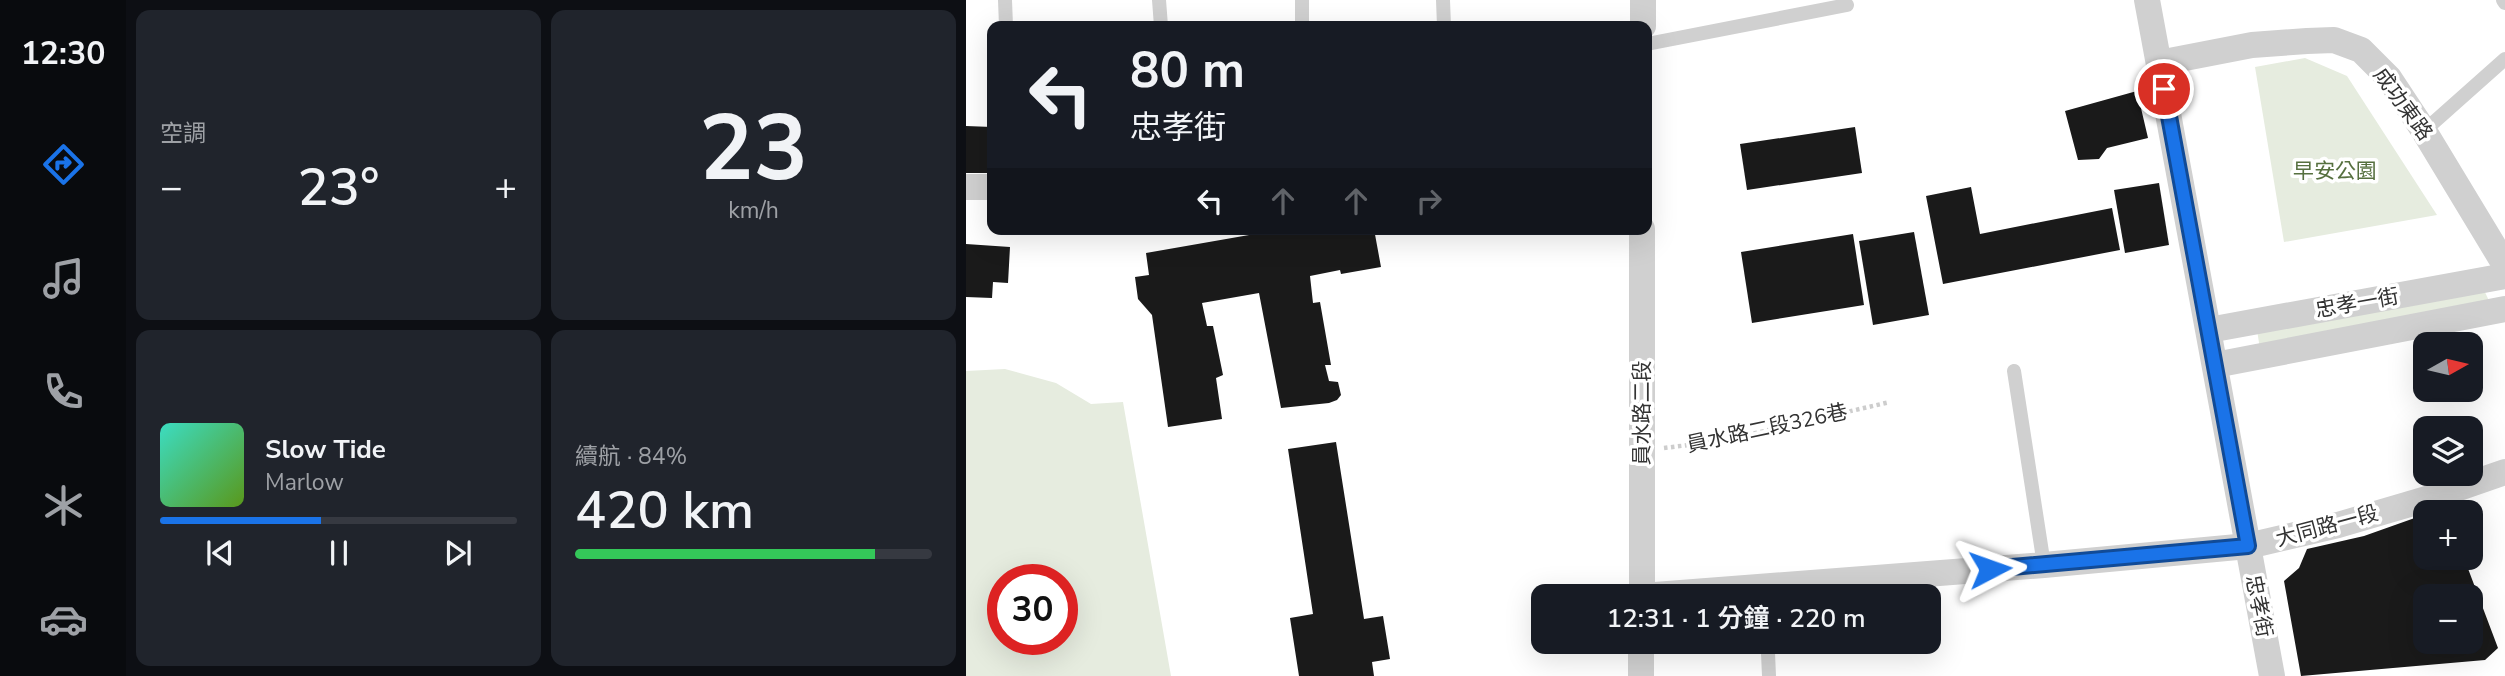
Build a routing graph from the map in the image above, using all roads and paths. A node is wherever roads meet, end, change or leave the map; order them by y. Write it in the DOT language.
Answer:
graph roads {
  1 [pos="1005,0"];
  2 [pos="1159,0"];
  3 [pos="1302,0"];
  4 [pos="1443,0"];
  5 [pos="1643,0"];
  6 [pos="2147,0"];
  7 [pos="1847,5"];
  8 [pos="1006,21"];
  9 [pos="1161,21"];
  10 [pos="1302,21"];
  11 [pos="1444,21"];
  12 [pos="1643,21"];
  13 [pos="1652,43"];
  14 [pos="2505,59"];
  15 [pos="2159,62"];
  16 [pos="2424,131"];
  17 [pos="966,187"];
  18 [pos="987,187"];
  19 [pos="1642,235"];
  20 [pos="2505,265"];
  21 [pos="2505,276"];
  22 [pos="2505,309"];
  23 [pos="2208,330"];
  24 [pos="2215,365"];
  25 [pos="2014,371"];
  26 [pos="1890,402"];
  27 [pos="1642,451"];
  28 [pos="2505,472"];
  29 [pos="2248,546"];
  30 [pos="2044,565"];
  31 [pos="1642,584"];
  32 [pos="1798,584"];
  33 [pos="1641,654"];
  34 [pos="1768,654"];
  35 [pos="1641,676"];
  36 [pos="1769,676"];
  37 [pos="2272,676"];
  1 -- 8 [label="lane"];
  2 -- 9 [label="lane"];
  3 -- 10 [label="lane"];
  4 -- 11 [label="lane"];
  5 -- 12 [label="street"];
  6 -- 15 [label="street, 忠孝街"];
  7 -- 13 [label="lane"];
  14 -- 16 [label="lane"];
  15 -- 16 [label="street, 成功東路"];
  15 -- 23 [label="street, 忠孝街"];
  16 -- 20 [label="street, 成功東路"];
  17 -- 18 [label="street"];
  19 -- 27 [label="street, 員水路二段"];
  21 -- 23 [label="street, 忠孝一街"];
  22 -- 24 [label="street, 忠孝一街"];
  23 -- 24 [label="street, 忠孝街"];
  24 -- 29 [label="street, 忠孝街"];
  25 -- 30 [label="lane"];
  26 -- 27 [label="path, 員水路二段326巷"];
  27 -- 31 [label="street, 員水路二段"];
  28 -- 29 [label="street, 大同路一段"];
  29 -- 30 [label="street, 大同路一段"];
  29 -- 37 [label="street, 忠孝街"];
  30 -- 32 [label="street, 大同路一段"];
  33 -- 35 [label="street"];
  34 -- 36 [label="lane"];
}
